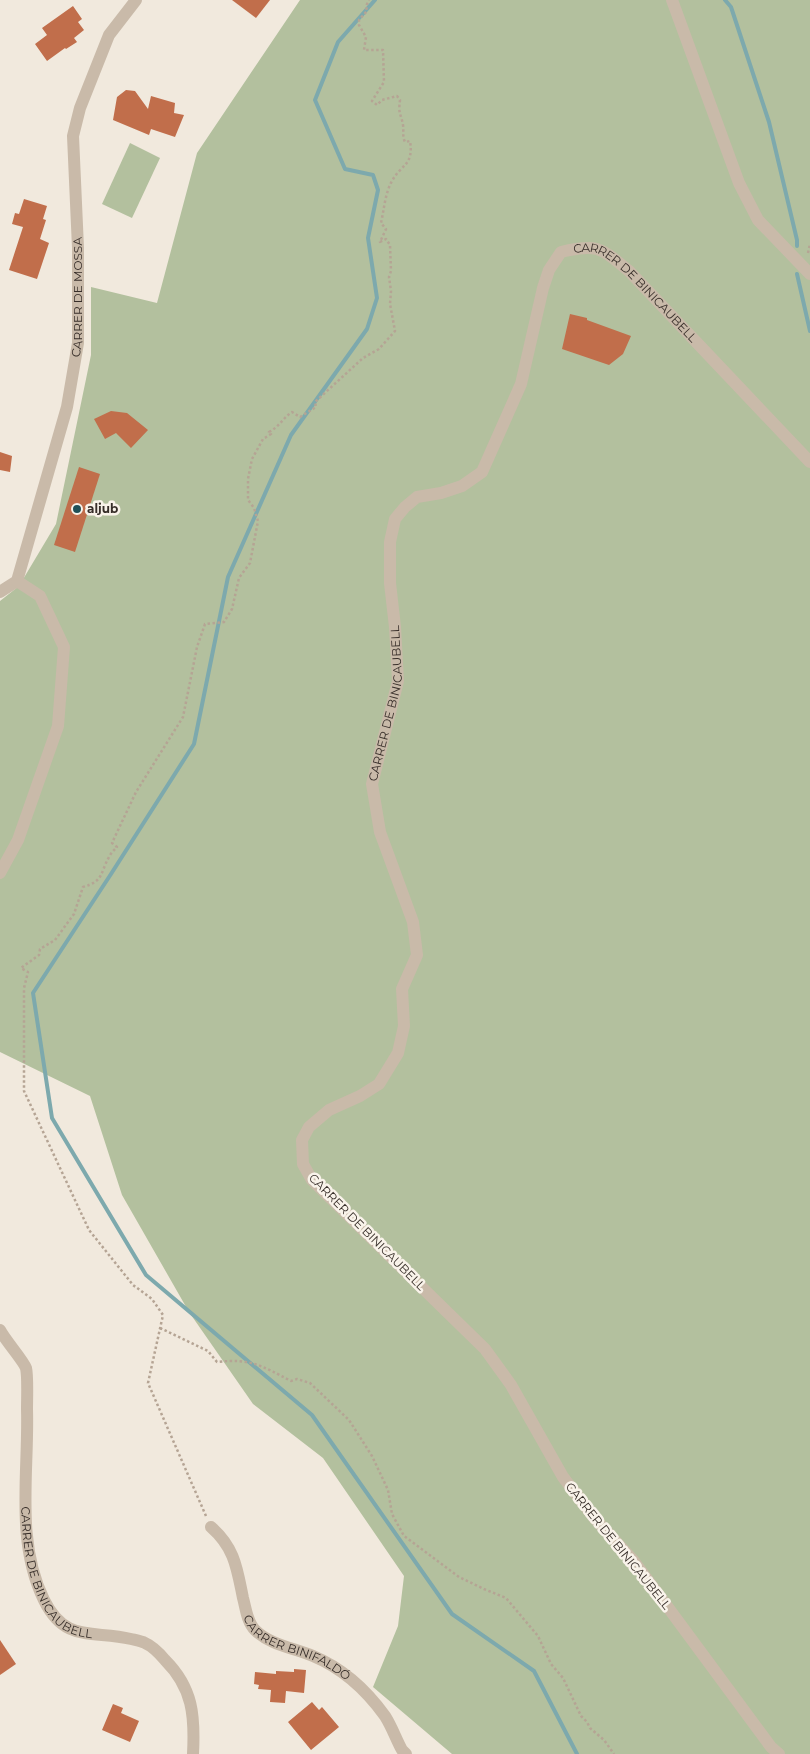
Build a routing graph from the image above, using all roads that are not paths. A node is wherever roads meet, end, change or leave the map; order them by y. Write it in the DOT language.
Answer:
graph roads {
  1 [pos="136,0"];
  2 [pos="672,0"];
  3 [pos="810,274"];
  4 [pos="810,462"];
  5 [pos="17,581"];
  6 [pos="0,592"];
  7 [pos="0,873"];
  8 [pos="0,1330"];
  9 [pos="211,1527"];
  10 [pos="774,1752"];
  11 [pos="192,1754"];
  12 [pos="406,1754"];
  1 -- 5 [label="street, CARRER DE MOSSA"];
  2 -- 3 [label="street"];
  4 -- 10 [label="street, CARRER DE BINICAUBELL"];
  5 -- 6 [label="street"];
  5 -- 7 [label="street"];
  8 -- 11 [label="street, CARRER DE BINICAUBELL"];
  9 -- 12 [label="street, CARRER BINIFALDÓ"];
}
